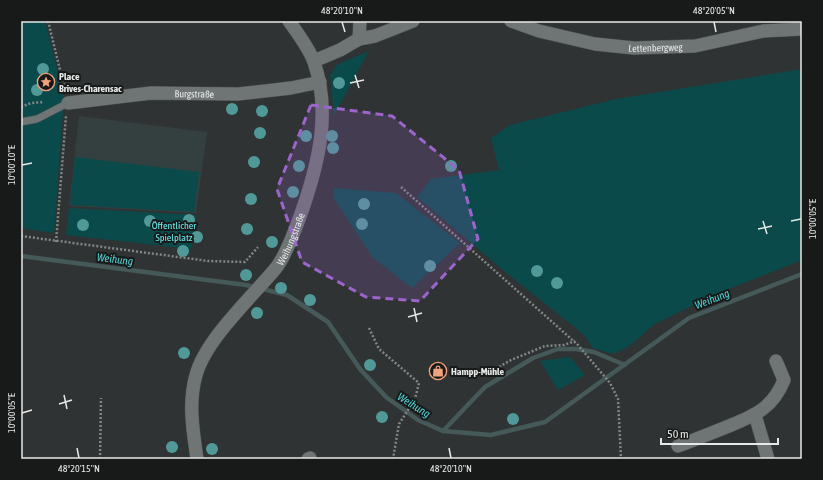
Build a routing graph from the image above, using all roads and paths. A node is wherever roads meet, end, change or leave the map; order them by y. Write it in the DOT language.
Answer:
graph roads {
  1 [pos="48,21"];
  2 [pos="289,21"];
  3 [pos="360,21"];
  4 [pos="413,21"];
  5 [pos="510,21"];
  6 [pos="802,29"];
  7 [pos="359,39"];
  8 [pos="314,61"];
  9 [pos="320,82"];
  10 [pos="68,103"];
  11 [pos="21,122"];
  12 [pos="402,188"];
  13 [pos="21,236"];
  14 [pos="56,242"];
  15 [pos="258,247"];
  16 [pos="369,328"];
  17 [pos="575,341"];
  18 [pos="776,361"];
  19 [pos="481,369"];
  20 [pos="101,398"];
  21 [pos="755,415"];
  22 [pos="678,446"];
  23 [pos="100,459"];
  24 [pos="197,459"];
  25 [pos="393,459"];
  26 [pos="621,459"];
  27 [pos="768,459"];
  1 -- 10 [label="path"];
  2 -- 8 [label="street"];
  3 -- 7 [label="street"];
  4 -- 7 [label="street"];
  5 -- 6 [label="street, Lettenbergweg"];
  7 -- 8 [label="street"];
  8 -- 9 [label="street, Weihungstraße"];
  9 -- 10 [label="street, Burgstraße"];
  9 -- 24 [label="street, Weihungstraße"];
  10 -- 11 [label="lane"];
  10 -- 14 [label="path"];
  12 -- 17 [label="path"];
  13 -- 14 [label="path"];
  14 -- 15 [label="path"];
  16 -- 25 [label="path"];
  17 -- 19 [label="path"];
  17 -- 26 [label="path"];
  18 -- 21 [label="street"];
  20 -- 23 [label="path"];
  21 -- 22 [label="street"];
  21 -- 27 [label="street"];
}
